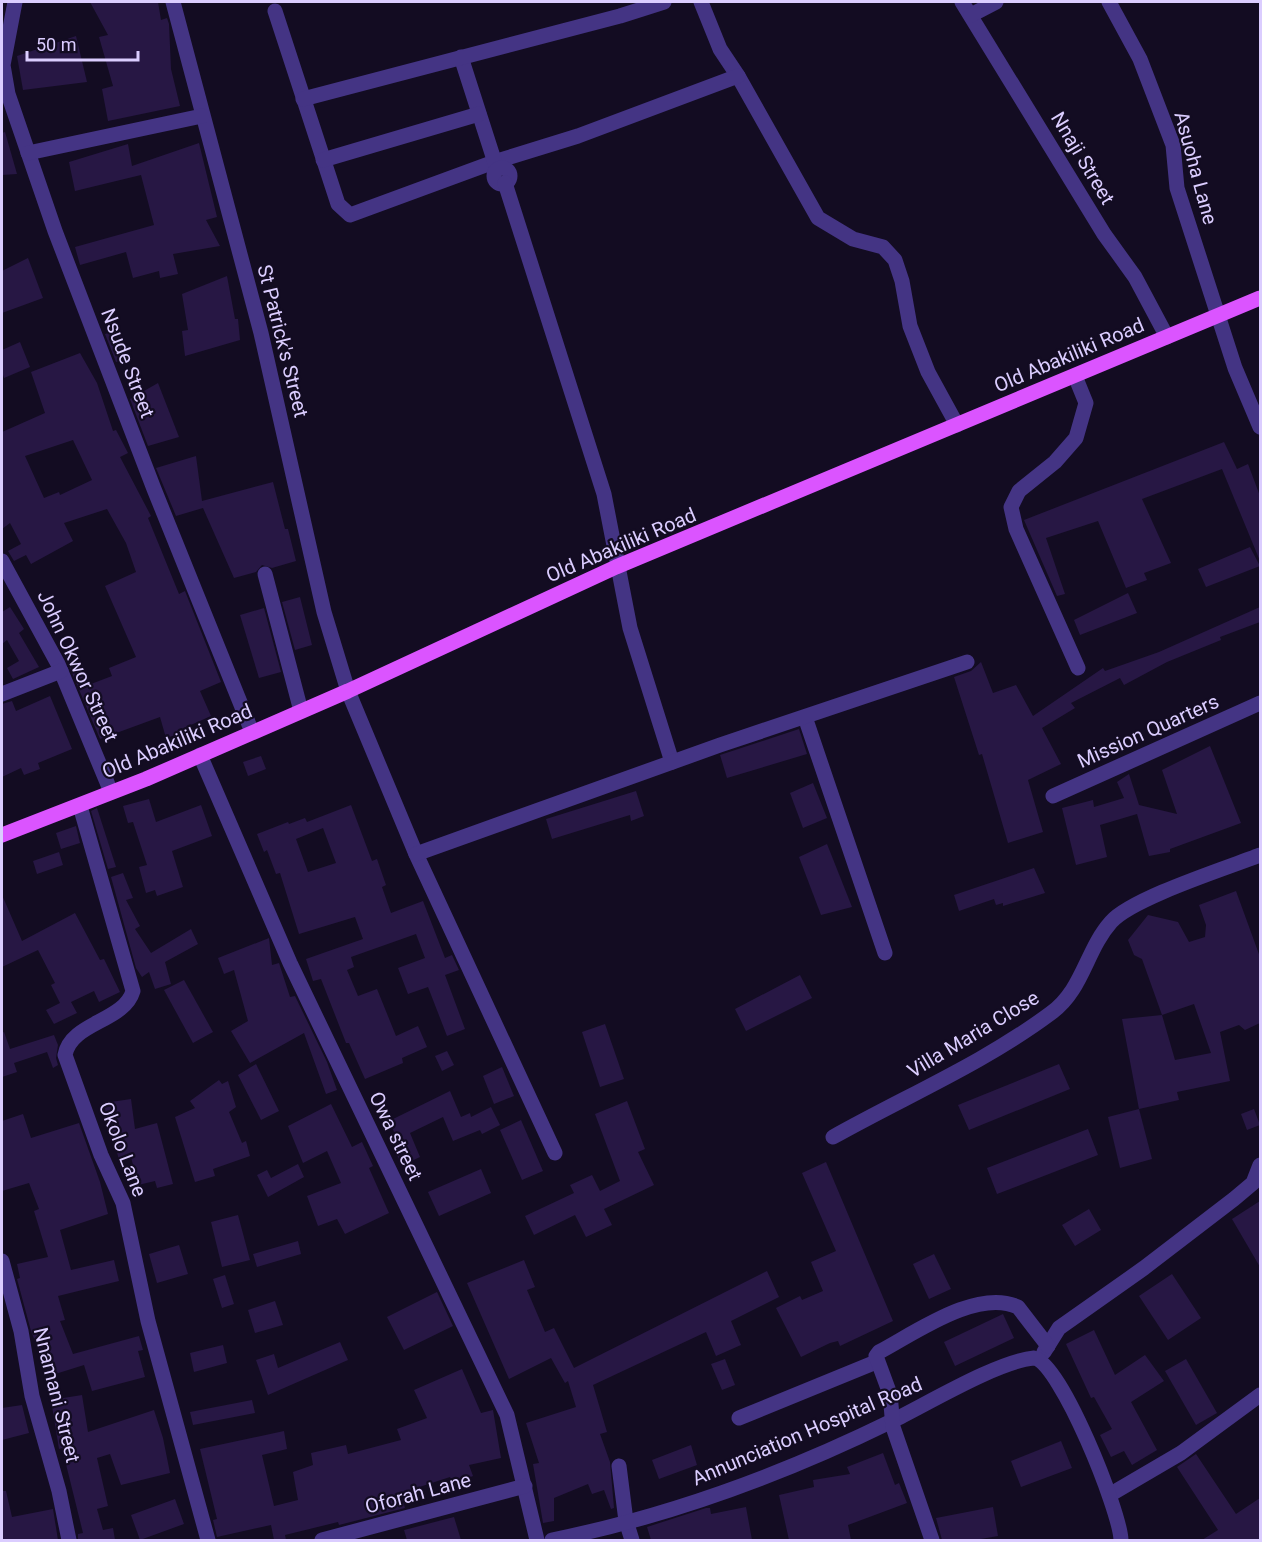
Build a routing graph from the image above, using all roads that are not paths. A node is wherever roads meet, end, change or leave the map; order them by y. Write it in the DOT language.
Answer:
graph roads {
  1 [pos="15,2"];
  2 [pos="173,2"];
  3 [pos="664,2"];
  4 [pos="701,2"];
  5 [pos="962,2"];
  6 [pos="996,2"];
  7 [pos="1109,2"];
  8 [pos="275,11"];
  9 [pos="971,15"];
  10 [pos="461,57"];
  11 [pos="738,76"];
  12 [pos="303,99"];
  13 [pos="480,114"];
  14 [pos="202,116"];
  15 [pos="28,153"];
  16 [pos="323,160"];
  17 [pos="499,172"];
  18 [pos="1260,298"];
  19 [pos="1218,316"];
  20 [pos="1167,337"];
  21 [pos="1075,376"];
  22 [pos="957,425"];
  23 [pos="1260,427"];
  24 [pos="2,561"];
  25 [pos="616,567"];
  26 [pos="265,574"];
  27 [pos="967,662"];
  28 [pos="1078,668"];
  29 [pos="61,671"];
  30 [pos="348,691"];
  31 [pos="2,694"];
  32 [pos="1260,703"];
  33 [pos="301,711"];
  34 [pos="806,717"];
  35 [pos="252,732"];
  36 [pos="200,755"];
  37 [pos="672,762"];
  38 [pos="111,792"];
  39 [pos="1053,796"];
  40 [pos="80,806"];
  41 [pos="2,835"];
  42 [pos="416,854"];
  43 [pos="1260,855"];
  44 [pos="885,953"];
  45 [pos="833,1137"];
  46 [pos="555,1153"];
  47 [pos="1260,1165"];
  48 [pos="1257,1183"];
  49 [pos="2,1261"];
  50 [pos="1048,1346"];
  51 [pos="1039,1359"];
  52 [pos="876,1362"];
  53 [pos="1260,1395"];
  54 [pos="739,1418"];
  55 [pos="894,1420"];
  56 [pos="619,1466"];
  57 [pos="525,1486"];
  58 [pos="1111,1494"];
  59 [pos="626,1521"];
  60 [pos="69,1540"];
  61 [pos="207,1540"];
  62 [pos="322,1540"];
  63 [pos="537,1540"];
  64 [pos="552,1540"];
  65 [pos="632,1540"];
  66 [pos="932,1540"];
  67 [pos="1122,1540"];
  1 -- 15 [label="street, Nsude Street"];
  2 -- 14 [label="street, St Patrick's Street"];
  3 -- 10 [label="street"];
  4 -- 11 [label="street"];
  5 -- 9 [label="street, Nnaji Street"];
  6 -- 9 [label="street"];
  7 -- 19 [label="street, Asuoha Lane"];
  8 -- 12 [label="street"];
  9 -- 20 [label="street, Nnaji Street"];
  10 -- 12 [label="street"];
  10 -- 13 [label="street"];
  11 -- 17 [label="street"];
  11 -- 22 [label="street"];
  12 -- 16 [label="street"];
  13 -- 16 [label="street"];
  13 -- 17 [label="street"];
  14 -- 15 [label="street"];
  14 -- 30 [label="street, St Patrick's Street"];
  15 -- 35 [label="street, Nsude Street"];
  16 -- 17 [label="street"];
  17 -- 25 [label="street"];
  18 -- 19 [label="main road, Old Abakiliki Road"];
  19 -- 20 [label="main road, Old Abakiliki Road"];
  19 -- 23 [label="street"];
  20 -- 21 [label="main road, Old Abakiliki Road"];
  21 -- 22 [label="main road, Old Abakiliki Road"];
  21 -- 28 [label="street"];
  22 -- 25 [label="main road, Old Abakiliki Road"];
  24 -- 29 [label="street, John Okwor Street"];
  25 -- 30 [label="main road, Old Abakiliki Road"];
  25 -- 37 [label="street"];
  26 -- 33 [label="street"];
  27 -- 34 [label="street"];
  29 -- 31 [label="street"];
  29 -- 38 [label="street, John Okwor Street"];
  30 -- 33 [label="main road, Old Abakiliki Road"];
  30 -- 42 [label="street, St Patrick's Street"];
  32 -- 39 [label="street, Mission Quarters"];
  33 -- 35 [label="main road, Old Abakiliki Road"];
  34 -- 37 [label="street"];
  34 -- 44 [label="street"];
  35 -- 36 [label="main road, Old Abakiliki Road"];
  36 -- 38 [label="main road, Old Abakiliki Road"];
  36 -- 57 [label="street, Owa street"];
  37 -- 42 [label="street"];
  38 -- 40 [label="main road, Old Abakiliki Road"];
  40 -- 41 [label="main road, Old Abakiliki Road"];
  40 -- 61 [label="street, Okolo Lane"];
  42 -- 46 [label="street, St Patrick's Street"];
  43 -- 45 [label="street, Villa Maria Close"];
  47 -- 48 [label="street"];
  48 -- 50 [label="street"];
  49 -- 60 [label="street, Nnamani Street"];
  50 -- 51 [label="street"];
  50 -- 52 [label="street"];
  51 -- 55 [label="street, Annunciation Hospital Road"];
  51 -- 58 [label="street"];
  52 -- 54 [label="street"];
  52 -- 55 [label="street"];
  53 -- 58 [label="street"];
  55 -- 59 [label="street, Annunciation Hospital Road"];
  55 -- 66 [label="street"];
  56 -- 59 [label="street"];
  57 -- 62 [label="street, Oforah Lane"];
  57 -- 63 [label="street, Owa street"];
  58 -- 67 [label="street"];
  59 -- 64 [label="street, Annunciation Hospital Road"];
  59 -- 65 [label="street"];
}
